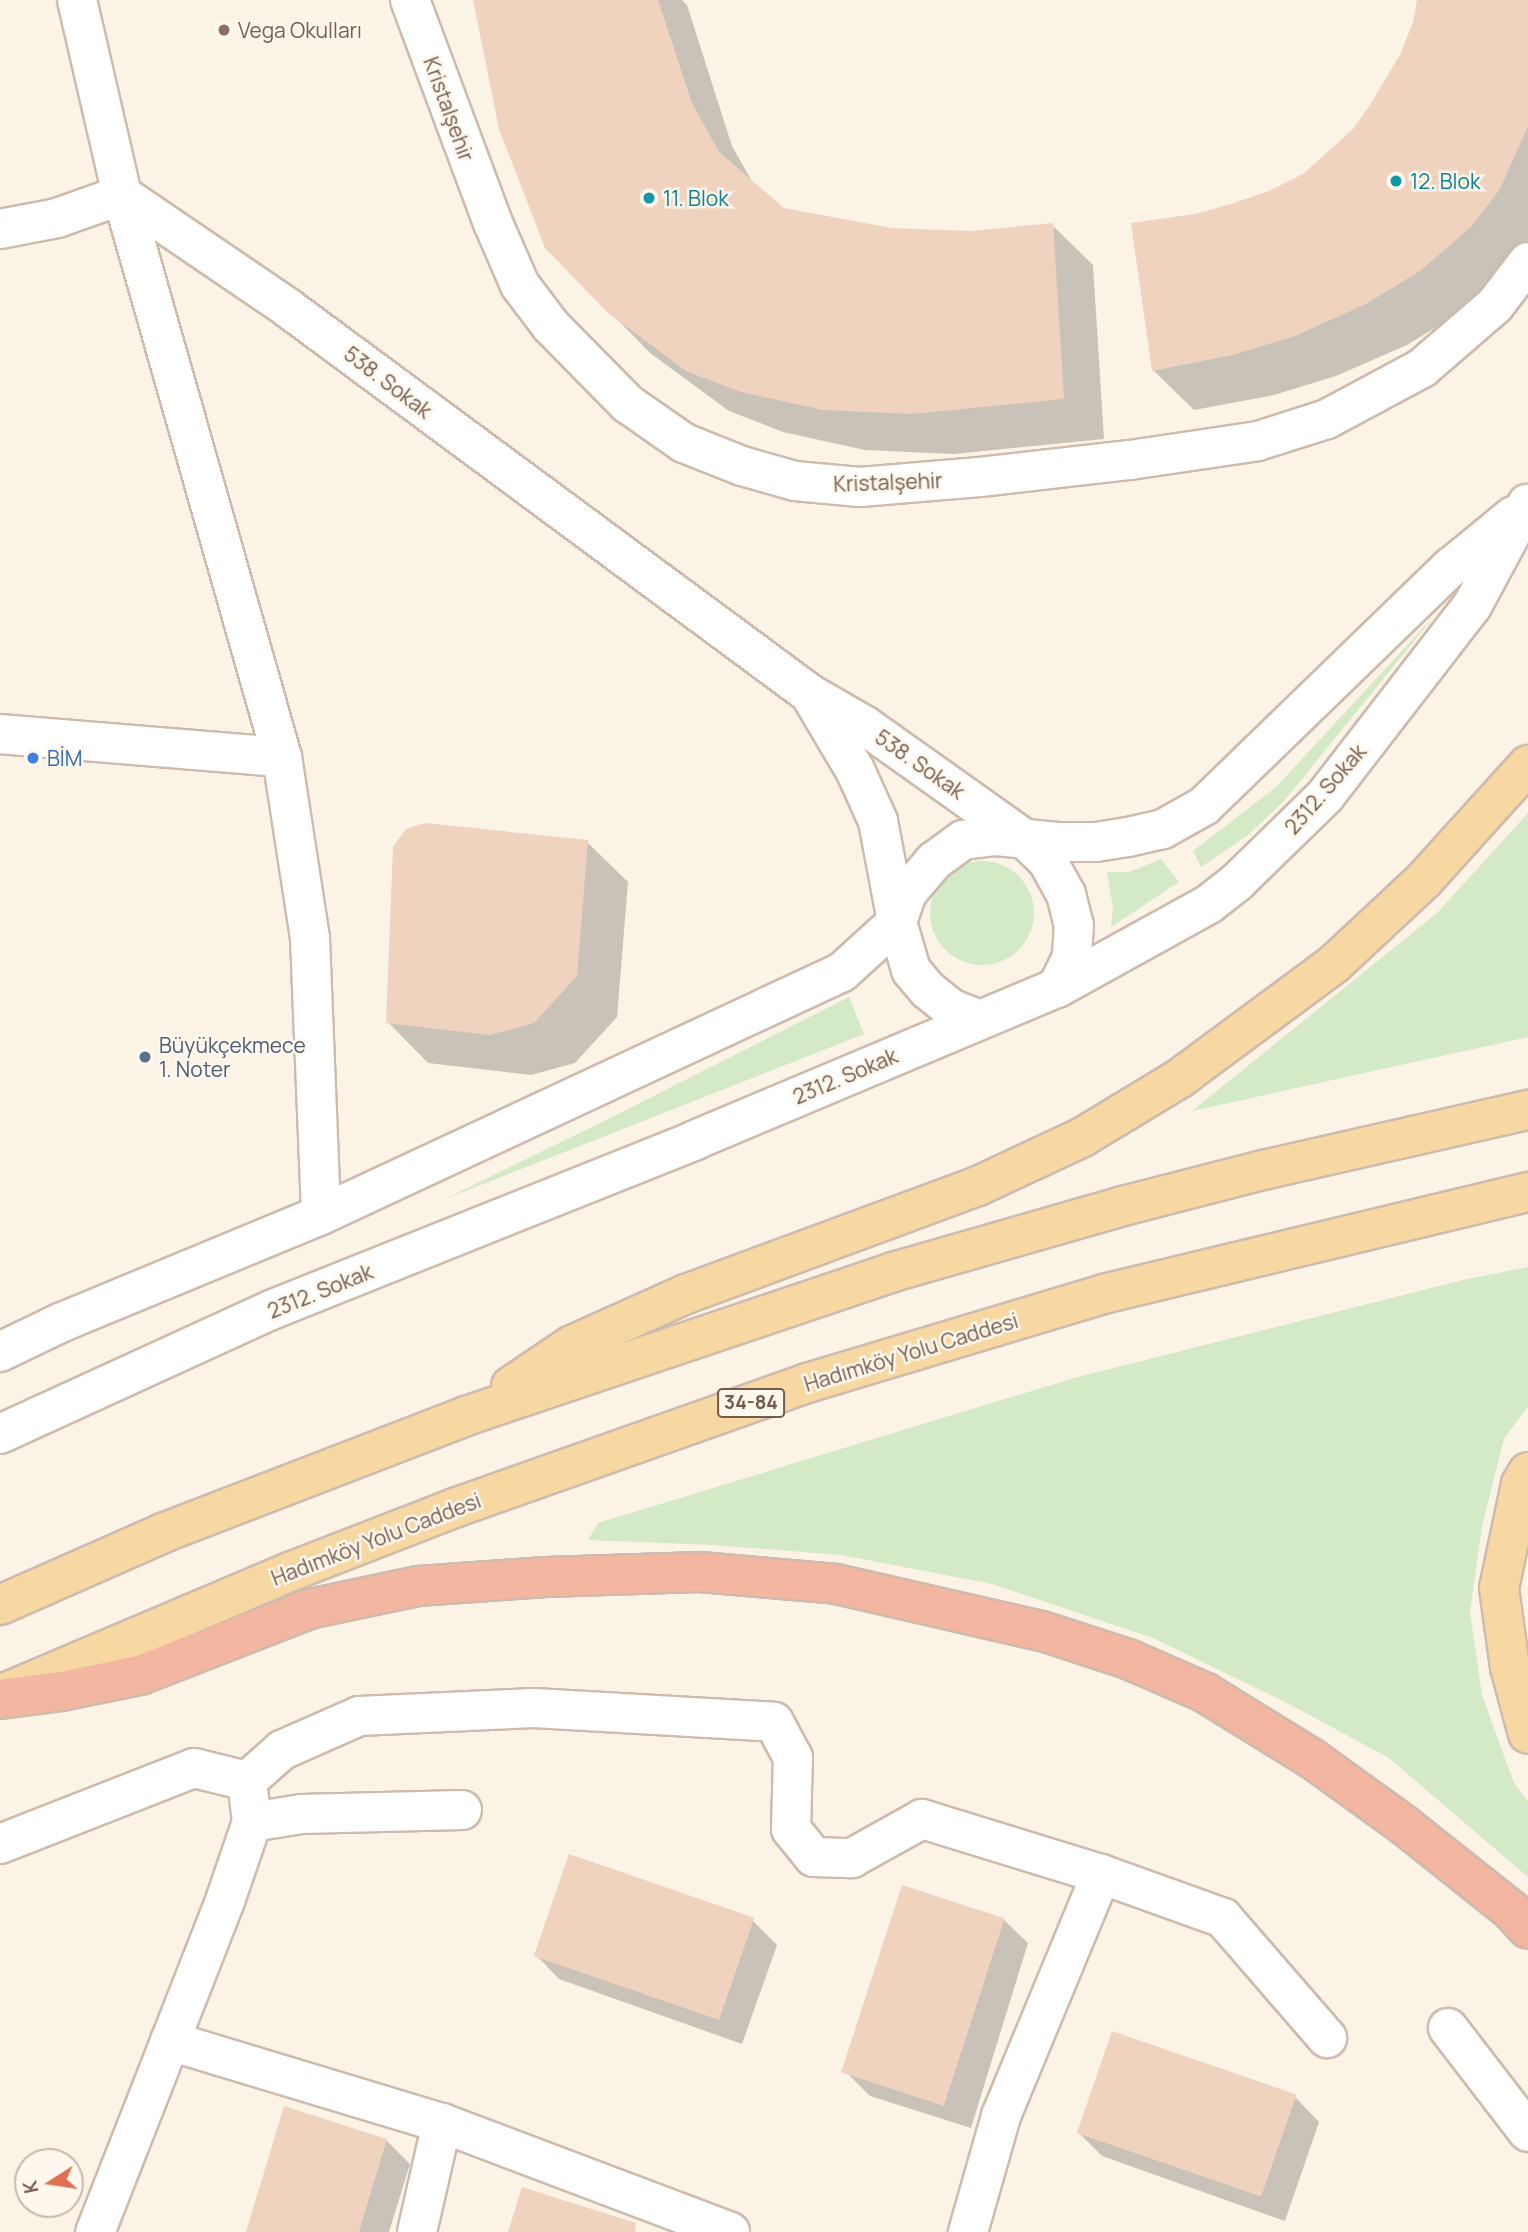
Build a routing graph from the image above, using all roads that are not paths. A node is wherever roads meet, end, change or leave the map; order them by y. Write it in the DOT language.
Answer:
graph roads {
  1 [pos="77,0"];
  2 [pos="410,0"];
  3 [pos="122,195"];
  4 [pos="0,229"];
  5 [pos="1528,262"];
  6 [pos="1528,504"];
  7 [pos="810,694"];
  8 [pos="0,734"];
  9 [pos="282,757"];
  10 [pos="1528,765"];
  11 [pos="1026,840"];
  12 [pos="897,922"];
  13 [pos="1058,988"];
  14 [pos="980,1020"];
  15 [pos="1528,1110"];
  16 [pos="1528,1192"];
  17 [pos="321,1215"];
  18 [pos="0,1352"];
  19 [pos="466,1416"];
  20 [pos="0,1434"];
  21 [pos="1528,1472"];
  22 [pos="0,1605"];
  23 [pos="0,1697"];
  24 [pos="1528,1734"];
  25 [pos="247,1781"];
  26 [pos="462,1810"];
  27 [pos="252,1822"];
  28 [pos="0,1844"];
  29 [pos="1101,1874"];
  30 [pos="1528,1929"];
  31 [pos="1448,2028"];
  32 [pos="1327,2038"];
  33 [pos="170,2041"];
  34 [pos="442,2123"];
  35 [pos="1528,2132"];
  36 [pos="708,2229"];
  37 [pos="95,2232"];
  38 [pos="417,2232"];
  39 [pos="968,2232"];
  1 -- 3 [label="street"];
  2 -- 5 [label="street, Kristalşehir"];
  3 -- 4 [label="street"];
  3 -- 7 [label="street, 538. Sokak"];
  3 -- 9 [label="street"];
  6 -- 11 [label="street, 2312. Sokak"];
  6 -- 13 [label="street, 2312. Sokak"];
  7 -- 11 [label="street, 538. Sokak"];
  7 -- 12 [label="street, 538. Sokak"];
  8 -- 9 [label="street"];
  9 -- 17 [label="street"];
  10 -- 19 [label="main road"];
  11 -- 12 [label="street, 2312. Sokak"];
  11 -- 13 [label="street"];
  12 -- 14 [label="street"];
  12 -- 17 [label="street, 2312. Sokak"];
  13 -- 14 [label="street, 2312. Sokak"];
  14 -- 20 [label="street, 2312. Sokak"];
  15 -- 19 [label="main road"];
  16 -- 23 [label="main road, Hadımköy Yolu Caddesi / 34-84"];
  17 -- 18 [label="street, 2312. Sokak"];
  19 -- 22 [label="main road"];
  21 -- 24 [label="main road"];
  23 -- 30 [label="highway"];
  25 -- 27 [label="street"];
  25 -- 28 [label="street"];
  25 -- 29 [label="street"];
  26 -- 27 [label="street"];
  27 -- 33 [label="street"];
  29 -- 32 [label="street"];
  29 -- 39 [label="street"];
  31 -- 35 [label="street"];
  33 -- 34 [label="street"];
  33 -- 37 [label="street"];
  34 -- 36 [label="street"];
  34 -- 38 [label="street"];
}
